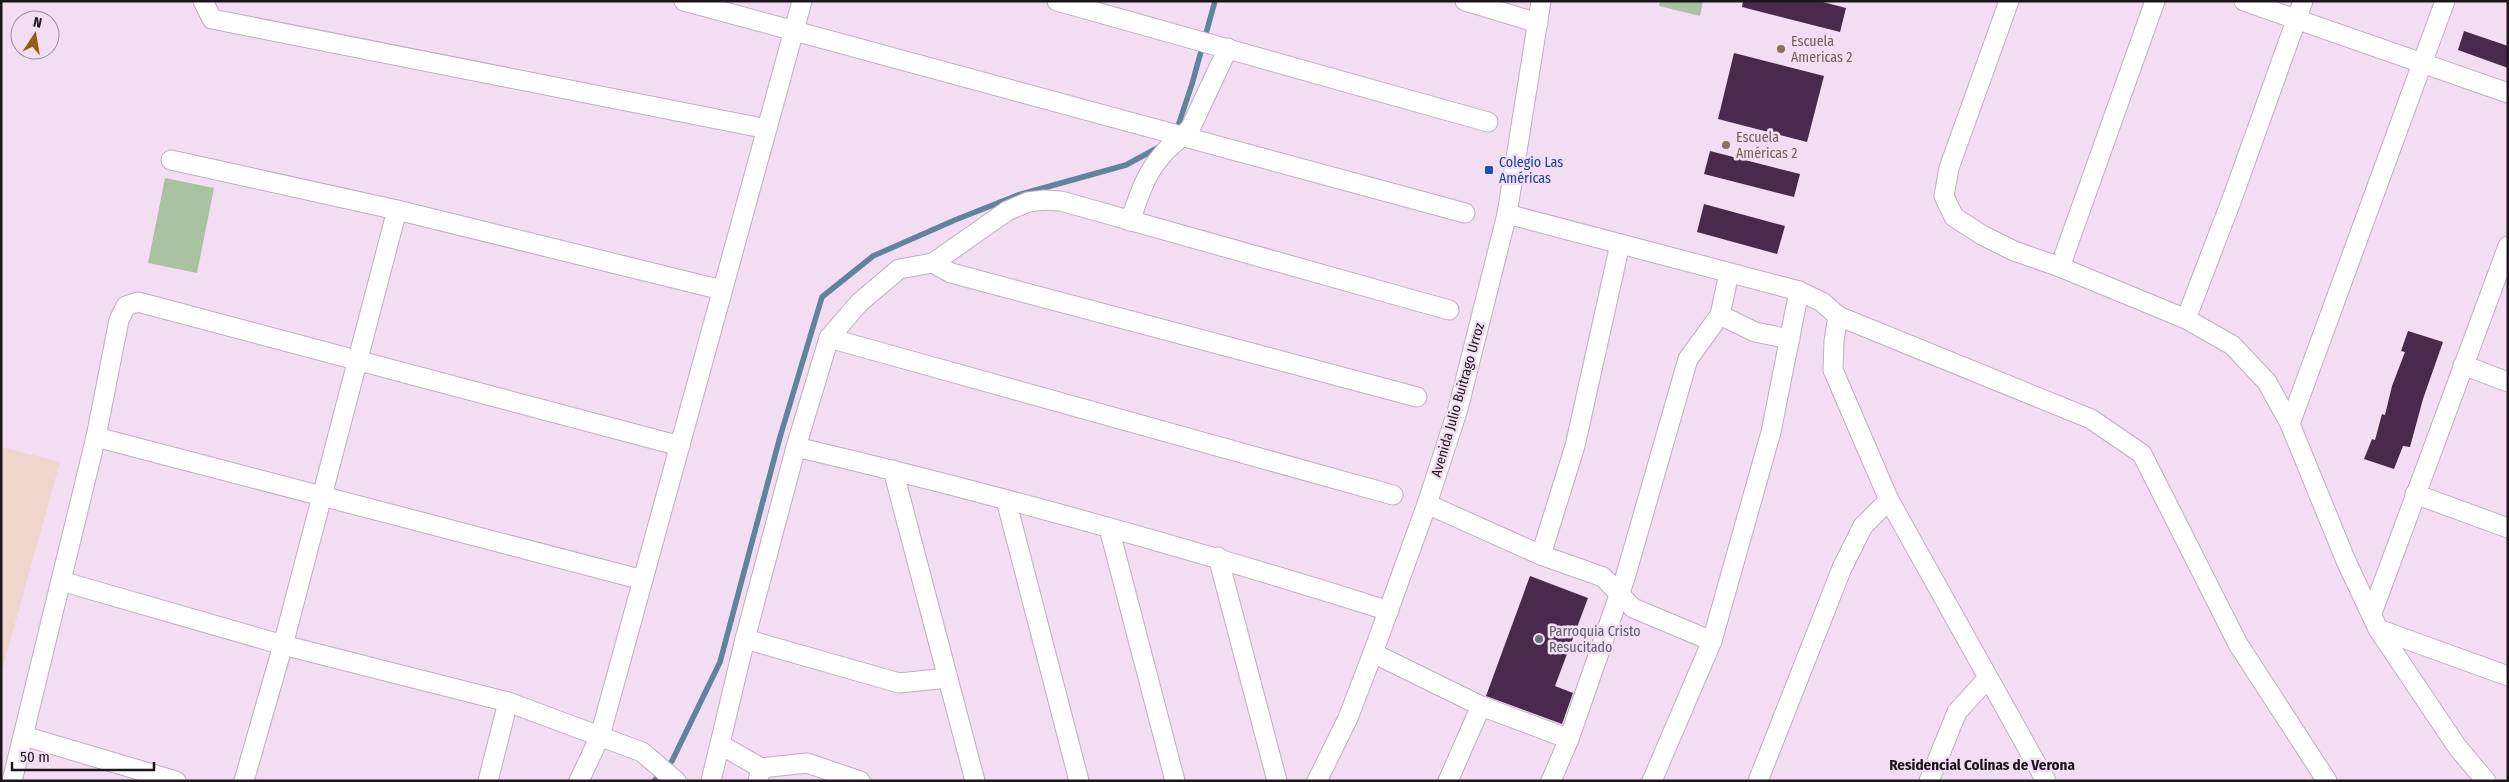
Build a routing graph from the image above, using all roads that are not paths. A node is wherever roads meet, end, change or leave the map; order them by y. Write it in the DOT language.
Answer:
graph roads {
  1 [pos="203,1"];
  2 [pos="684,1"];
  3 [pos="802,1"];
  4 [pos="1057,1"];
  5 [pos="1465,1"];
  6 [pos="1541,1"];
  7 [pos="2009,1"];
  8 [pos="2156,1"];
  9 [pos="2244,1"];
  10 [pos="2303,1"];
  11 [pos="2445,1"];
  12 [pos="2296,20"];
  13 [pos="1538,23"];
  14 [pos="794,30"];
  15 [pos="1218,46"];
  16 [pos="2423,63"];
  17 [pos="2508,93"];
  18 [pos="1488,122"];
  19 [pos="767,129"];
  20 [pos="1182,137"];
  21 [pos="171,160"];
  22 [pos="397,210"];
  23 [pos="1465,213"];
  24 [pos="1507,214"];
  25 [pos="1130,221"];
  26 [pos="1620,244"];
  27 [pos="2508,246"];
  28 [pos="933,263"];
  29 [pos="2060,267"];
  30 [pos="1729,273"];
  31 [pos="722,290"];
  32 [pos="1799,291"];
  33 [pos="1449,310"];
  34 [pos="1720,315"];
  35 [pos="1838,316"];
  36 [pos="2186,319"];
  37 [pos="829,338"];
  38 [pos="1790,339"];
  39 [pos="357,359"];
  40 [pos="2463,366"];
  41 [pos="2508,382"];
  42 [pos="1417,397"];
  43 [pos="2290,424"];
  44 [pos="96,436"];
  45 [pos="680,446"];
  46 [pos="796,447"];
  47 [pos="893,470"];
  48 [pos="2416,494"];
  49 [pos="1393,495"];
  50 [pos="320,496"];
  51 [pos="1006,500"];
  52 [pos="1889,500"];
  53 [pos="1427,504"];
  54 [pos="1109,528"];
  55 [pos="2508,528"];
  56 [pos="1541,555"];
  57 [pos="1218,557"];
  58 [pos="61,580"];
  59 [pos="643,580"];
  60 [pos="1620,593"];
  61 [pos="1389,611"];
  62 [pos="2375,621"];
  63 [pos="745,640"];
  64 [pos="1712,641"];
  65 [pos="283,645"];
  66 [pos="1373,653"];
  67 [pos="2508,676"];
  68 [pos="948,678"];
  69 [pos="1988,678"];
  70 [pos="508,702"];
  71 [pos="1481,706"];
  72 [pos="24,736"];
  73 [pos="600,736"];
  74 [pos="1569,738"];
  75 [pos="721,745"];
  76 [pos="759,774"];
  77 [pos="12,781"];
  78 [pos="176,781"];
  79 [pos="244,781"];
  80 [pos="488,781"];
  81 [pos="579,781"];
  82 [pos="676,781"];
  83 [pos="711,781"];
  84 [pos="860,781"];
  85 [pos="975,781"];
  86 [pos="1079,781"];
  87 [pos="1175,781"];
  88 [pos="1277,781"];
  89 [pos="1316,781"];
  90 [pos="1448,781"];
  91 [pos="1551,781"];
  92 [pos="1652,781"];
  93 [pos="1758,781"];
  94 [pos="1930,781"];
  95 [pos="2046,781"];
  96 [pos="2327,781"];
  97 [pos="2486,781"];
  1 -- 19 [label="street"];
  2 -- 14 [label="street"];
  3 -- 14 [label="street"];
  4 -- 15 [label="street"];
  5 -- 13 [label="street"];
  6 -- 13 [label="street, Avenida Julio Buitrago Urroz"];
  7 -- 29 [label="street"];
  8 -- 29 [label="street"];
  9 -- 12 [label="street"];
  10 -- 12 [label="street"];
  11 -- 16 [label="street"];
  12 -- 16 [label="street"];
  12 -- 36 [label="street"];
  13 -- 24 [label="street, Avenida Julio Buitrago Urroz"];
  14 -- 19 [label="street"];
  14 -- 20 [label="street"];
  15 -- 18 [label="street"];
  15 -- 20 [label="street"];
  16 -- 17 [label="street"];
  16 -- 43 [label="street"];
  19 -- 31 [label="street"];
  20 -- 23 [label="street"];
  20 -- 25 [label="street"];
  21 -- 22 [label="street"];
  22 -- 31 [label="street"];
  22 -- 39 [label="street"];
  24 -- 26 [label="street"];
  24 -- 53 [label="street, Avenida Julio Buitrago Urroz"];
  25 -- 28 [label="street"];
  25 -- 33 [label="street"];
  26 -- 30 [label="street"];
  26 -- 56 [label="street"];
  27 -- 40 [label="street"];
  28 -- 37 [label="street"];
  28 -- 42 [label="street"];
  29 -- 36 [label="street"];
  30 -- 32 [label="street"];
  30 -- 34 [label="street"];
  31 -- 45 [label="street"];
  32 -- 35 [label="street"];
  32 -- 38 [label="street"];
  34 -- 38 [label="street"];
  34 -- 60 [label="street"];
  35 -- 52 [label="street"];
  35 -- 96 [label="street"];
  36 -- 43 [label="street"];
  37 -- 46 [label="street"];
  37 -- 49 [label="street"];
  38 -- 64 [label="street"];
  39 -- 44 [label="street"];
  39 -- 45 [label="street"];
  39 -- 50 [label="street"];
  40 -- 41 [label="street"];
  40 -- 48 [label="street"];
  43 -- 62 [label="street"];
  44 -- 50 [label="street"];
  44 -- 58 [label="street"];
  45 -- 59 [label="street"];
  46 -- 47 [label="street"];
  46 -- 63 [label="street"];
  47 -- 51 [label="street"];
  47 -- 68 [label="street"];
  48 -- 55 [label="street"];
  48 -- 62 [label="street"];
  50 -- 59 [label="street"];
  50 -- 65 [label="street"];
  51 -- 54 [label="street"];
  51 -- 86 [label="street"];
  52 -- 69 [label="street"];
  52 -- 93 [label="street"];
  53 -- 56 [label="street"];
  53 -- 61 [label="street, Avenida Julio Buitrago Urroz"];
  54 -- 57 [label="street"];
  54 -- 87 [label="street"];
  56 -- 60 [label="street"];
  57 -- 61 [label="street"];
  57 -- 88 [label="street"];
  58 -- 65 [label="street"];
  58 -- 72 [label="street"];
  59 -- 73 [label="street"];
  60 -- 64 [label="street"];
  60 -- 74 [label="street"];
  61 -- 66 [label="street, Avenida Julio Buitrago Urroz"];
  62 -- 67 [label="street"];
  62 -- 97 [label="street"];
  63 -- 68 [label="street"];
  63 -- 75 [label="street"];
  64 -- 92 [label="street"];
  65 -- 70 [label="street"];
  65 -- 79 [label="street"];
  66 -- 71 [label="street"];
  66 -- 89 [label="street, Avenida Julio Buitrago Urroz"];
  68 -- 85 [label="street"];
  69 -- 94 [label="street"];
  69 -- 95 [label="street"];
  70 -- 73 [label="street"];
  70 -- 80 [label="street"];
  71 -- 74 [label="street"];
  71 -- 90 [label="street"];
  72 -- 77 [label="street"];
  72 -- 78 [label="street"];
  73 -- 81 [label="street"];
  73 -- 82 [label="street"];
  74 -- 91 [label="street"];
  75 -- 76 [label="street"];
  75 -- 83 [label="street"];
  76 -- 84 [label="street"];
}
